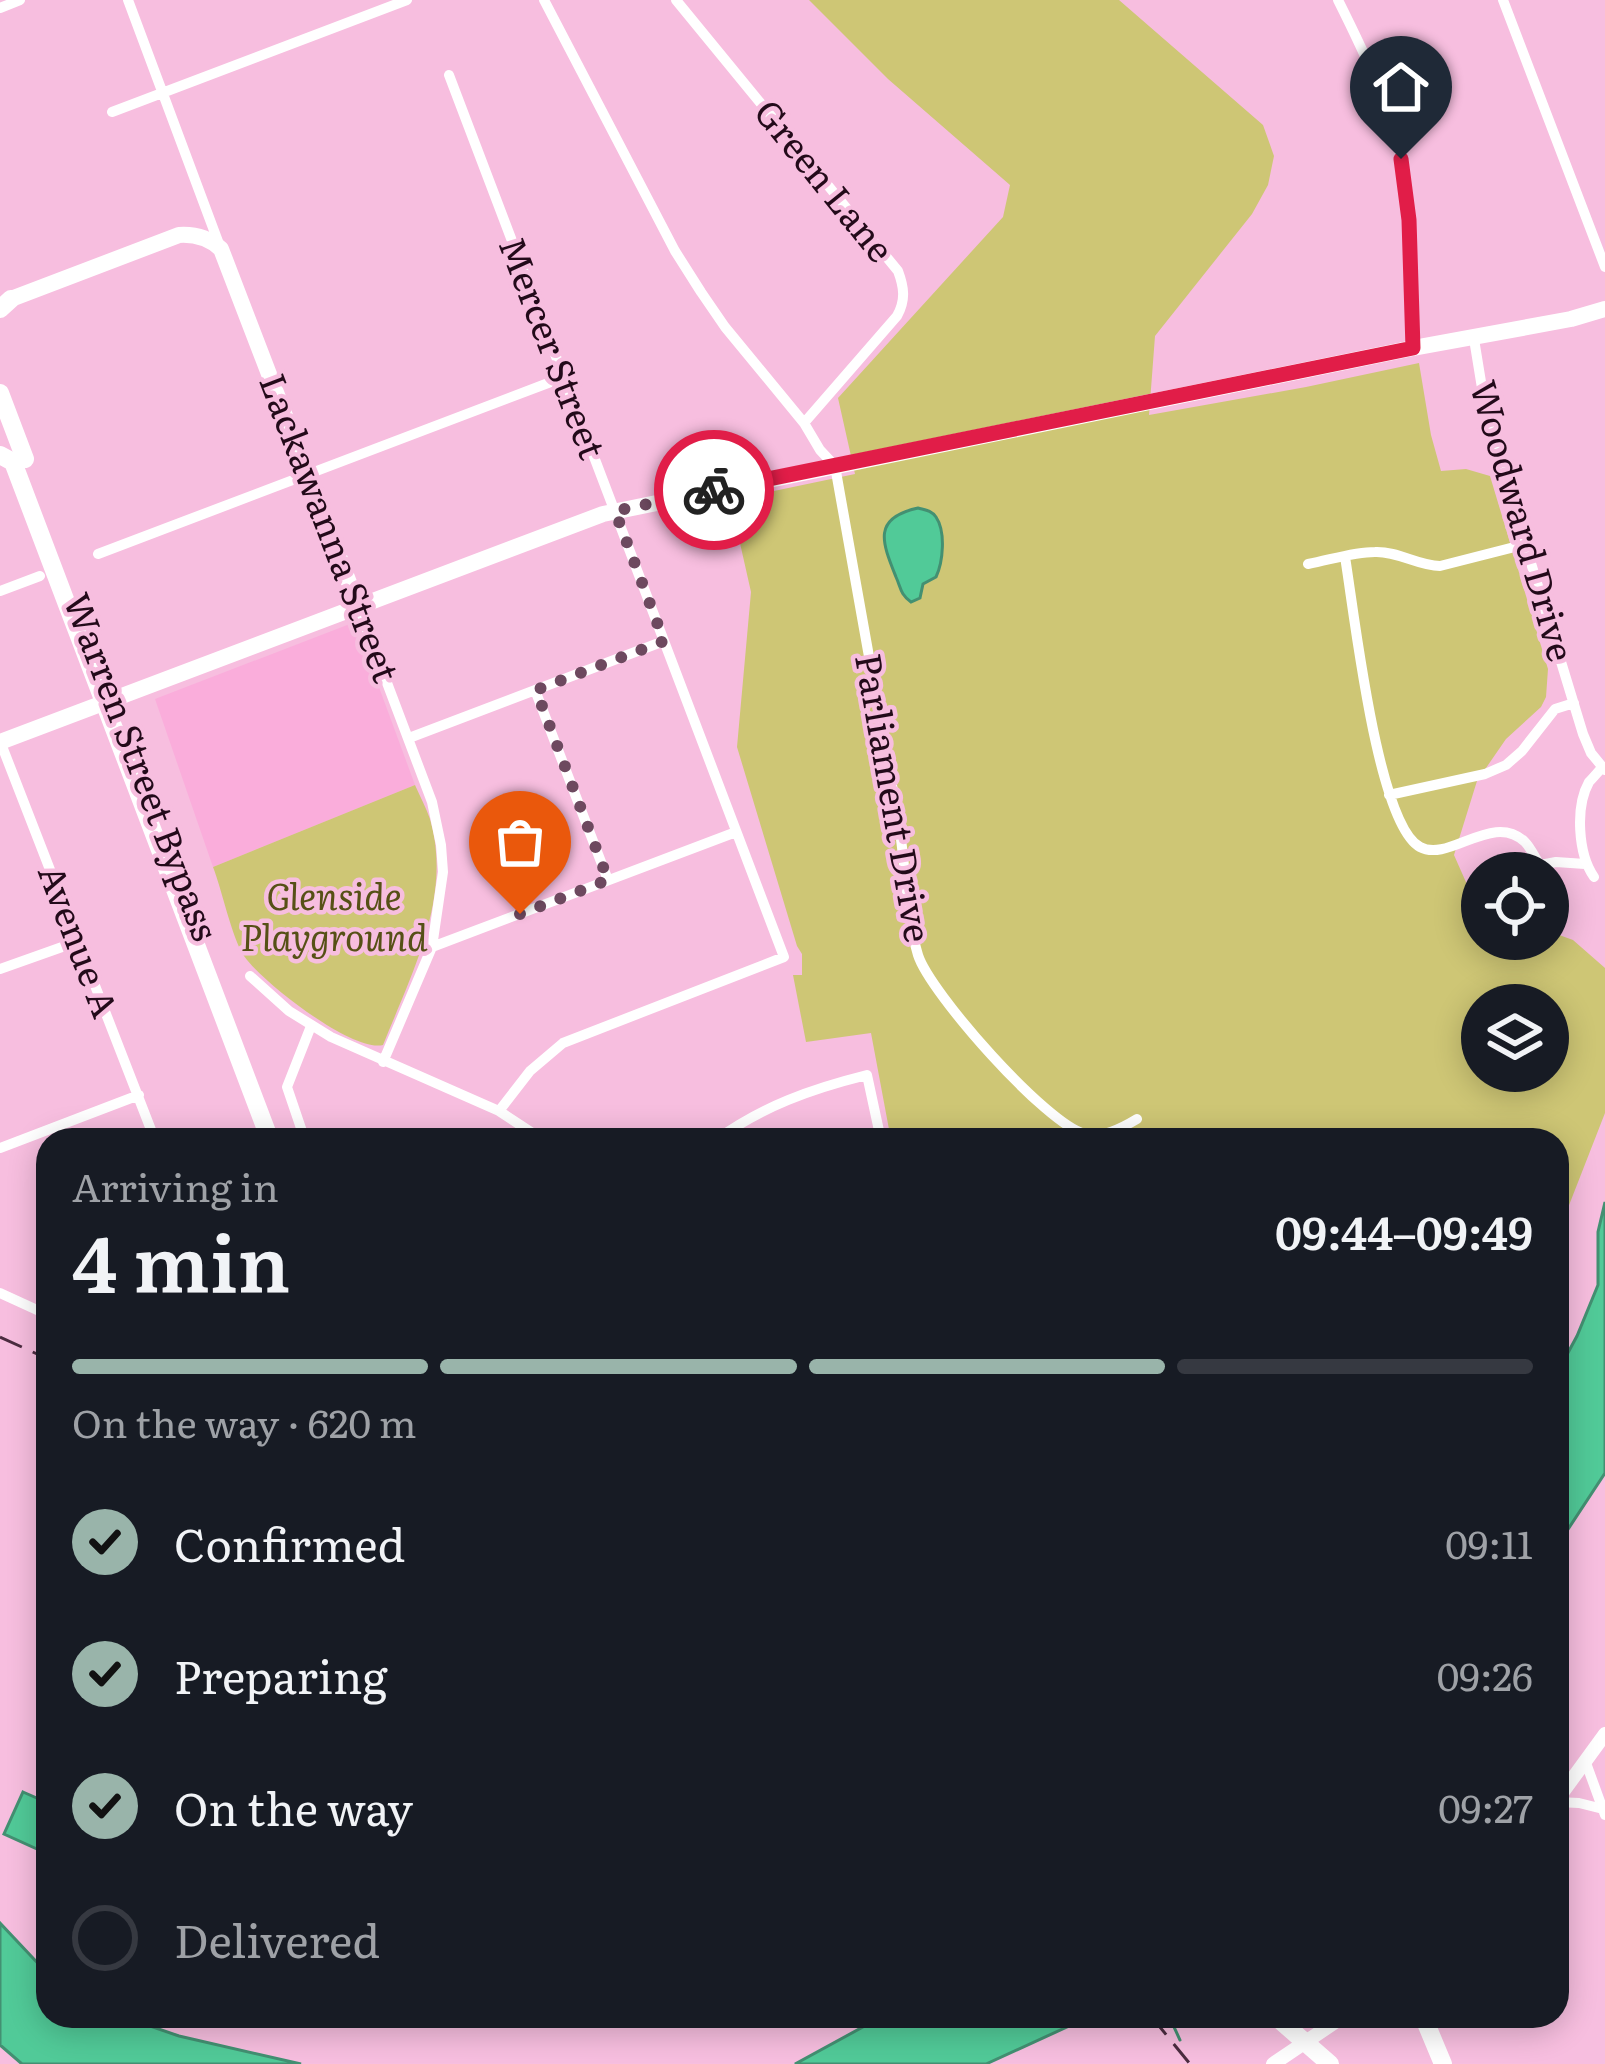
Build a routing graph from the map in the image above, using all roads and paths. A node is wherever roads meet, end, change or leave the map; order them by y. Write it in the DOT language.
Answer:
graph roads {
  1 [pos="20,0"];
  2 [pos="128,0"];
  3 [pos="407,0"];
  4 [pos="544,0"];
  5 [pos="676,0"];
  6 [pos="1338,0"];
  7 [pos="1502,0"];
  8 [pos="0,8"];
  9 [pos="449,75"];
  10 [pos="163,92"];
  11 [pos="112,112"];
  12 [pos="220,248"];
  13 [pos="1605,267"];
  14 [pos="4,303"];
  15 [pos="1605,309"];
  16 [pos="1474,339"];
  17 [pos="1413,348"];
  18 [pos="564,377"];
  19 [pos="0,393"];
  20 [pos="804,423"];
  21 [pos="0,427"];
  22 [pos="13,459"];
  23 [pos="836,466"];
  24 [pos="308,474"];
  25 [pos="615,511"];
  26 [pos="1526,544"];
  27 [pos="98,554"];
  28 [pos="1345,556"];
  29 [pos="1308,564"];
  30 [pos="40,576"];
  31 [pos="0,591"];
  32 [pos="358,606"];
  33 [pos="664,641"];
  34 [pos="536,690"];
  35 [pos="1574,703"];
  36 [pos="409,738"];
  37 [pos="0,742"];
  38 [pos="1604,769"];
  39 [pos="1389,795"];
  40 [pos="736,832"];
  41 [pos="1585,864"];
  42 [pos="1594,877"];
  43 [pos="608,880"];
  44 [pos="79,941"];
  45 [pos="432,947"];
  46 [pos="0,969"];
  47 [pos="250,976"];
  48 [pos="311,1026"];
  49 [pos="382,1061"];
  50 [pos="139,1095"];
  51 [pos="499,1111"];
  52 [pos="1137,1119"];
  53 [pos="52,1128"];
  54 [pos="151,1128"];
  55 [pos="265,1128"];
  56 [pos="278,1128"];
  57 [pos="301,1128"];
  58 [pos="525,1128"];
  59 [pos="733,1128"];
  60 [pos="878,1128"];
  61 [pos="1074,1128"];
  62 [pos="1123,1128"];
  63 [pos="36,1134"];
  64 [pos="0,1148"];
  65 [pos="0,1293"];
  66 [pos="36,1310"];
  67 [pos="1605,1734"];
  68 [pos="1586,1763"];
  69 [pos="1569,1785"];
  70 [pos="1569,1802"];
  71 [pos="1604,1812"];
  72 [pos="1273,2028"];
  73 [pos="1286,2028"];
  74 [pos="1326,2028"];
  75 [pos="1432,2028"];
  76 [pos="1319,2062"];
  77 [pos="1274,2064"];
  78 [pos="1447,2064"];
  1 -- 8 [label="street"];
  2 -- 10 [label="street, Lackawanna Street"];
  3 -- 10 [label="street"];
  4 -- 20 [label="street, Parliament Drive"];
  5 -- 20 [label="street, Green Lane"];
  6 -- 17 [label="street"];
  7 -- 13 [label="street"];
  9 -- 18 [label="street, Mercer Street"];
  10 -- 11 [label="street"];
  10 -- 12 [label="street, Lackawanna Street"];
  12 -- 14 [label="main road"];
  12 -- 24 [label="main road, Lackawanna Street"];
  15 -- 16 [label="main road"];
  16 -- 17 [label="main road"];
  16 -- 26 [label="street, Woodward Drive"];
  17 -- 23 [label="main road"];
  18 -- 24 [label="street"];
  18 -- 25 [label="street, Mercer Street"];
  19 -- 22 [label="highway, Warren Street Bypass"];
  20 -- 23 [label="street, Parliament Drive"];
  21 -- 22 [label="highway, Warren Street Bypass"];
  22 -- 55 [label="highway, Warren Street Bypass"];
  22 -- 56 [label="highway, Warren Street Bypass"];
  23 -- 25 [label="main road"];
  23 -- 61 [label="street, Parliament Drive"];
  24 -- 27 [label="street"];
  24 -- 32 [label="main road, Lackawanna Street"];
  25 -- 32 [label="main road"];
  25 -- 33 [label="street, Mercer Street"];
  26 -- 28 [label="street"];
  26 -- 35 [label="street, Woodward Drive"];
  28 -- 29 [label="street"];
  28 -- 39 [label="street"];
  30 -- 31 [label="street"];
  32 -- 36 [label="street, Lackawanna Street"];
  32 -- 37 [label="main road"];
  33 -- 34 [label="street"];
  33 -- 40 [label="street, Mercer Street"];
  34 -- 36 [label="street"];
  34 -- 43 [label="street"];
  35 -- 38 [label="street, Woodward Drive"];
  35 -- 39 [label="street"];
  36 -- 45 [label="street, Lackawanna Street"];
  37 -- 44 [label="street, Avenue A"];
  38 -- 41 [label="street, Woodward Drive"];
  39 -- 41 [label="street"];
  40 -- 43 [label="street"];
  40 -- 51 [label="street, Mercer Street"];
  41 -- 42 [label="street"];
  43 -- 45 [label="street"];
  44 -- 46 [label="street"];
  44 -- 50 [label="street, Avenue A"];
  45 -- 49 [label="street, Lackawanna Street"];
  47 -- 48 [label="street"];
  48 -- 49 [label="street"];
  48 -- 57 [label="street"];
  49 -- 51 [label="street"];
  50 -- 53 [label="street"];
  50 -- 54 [label="street, Avenue A"];
  51 -- 58 [label="street"];
  52 -- 62 [label="street, Parliament Drive"];
  59 -- 60 [label="street"];
  63 -- 64 [label="street"];
  65 -- 66 [label="street"];
  67 -- 68 [label="street"];
  68 -- 69 [label="street"];
  68 -- 71 [label="street"];
  70 -- 71 [label="street"];
  72 -- 76 [label="highway"];
  73 -- 76 [label="highway"];
  74 -- 77 [label="street"];
  75 -- 78 [label="highway"];
}
